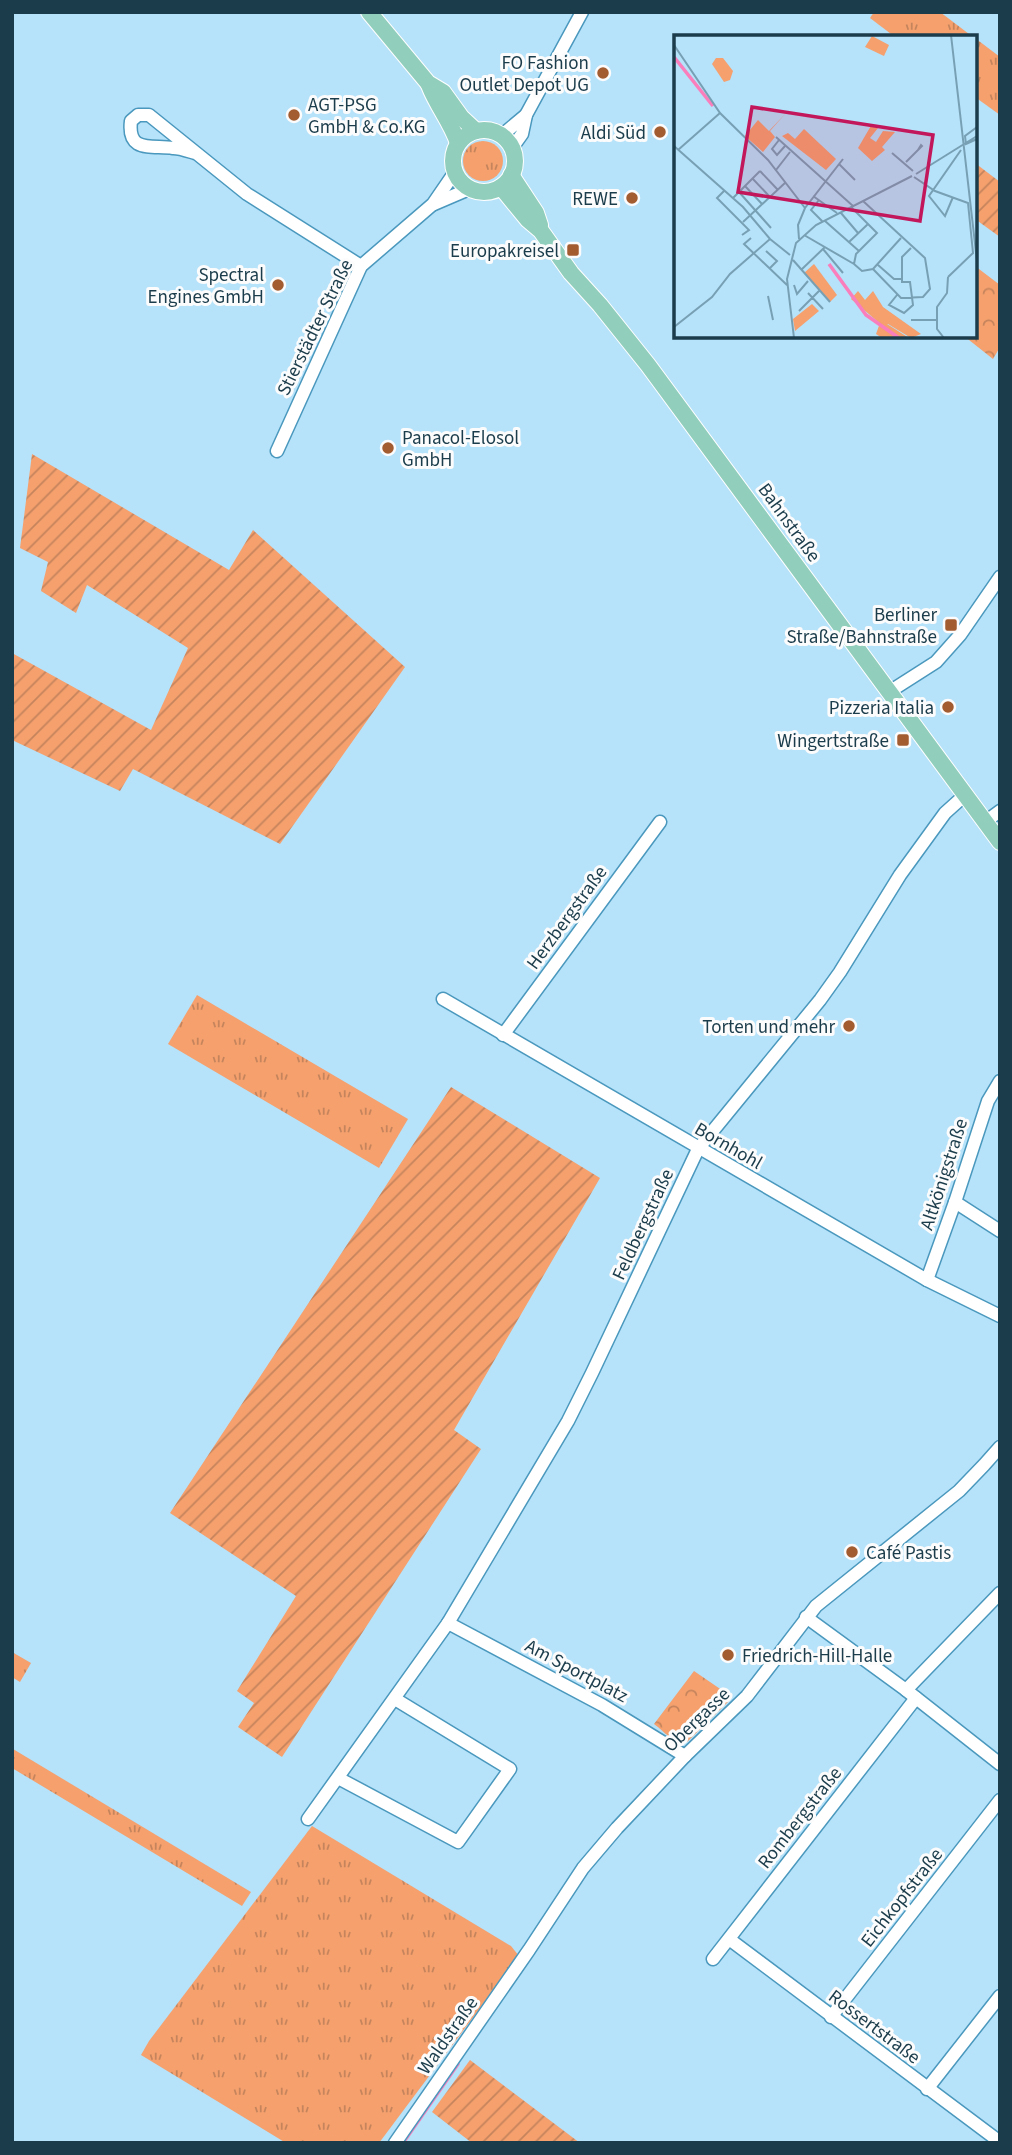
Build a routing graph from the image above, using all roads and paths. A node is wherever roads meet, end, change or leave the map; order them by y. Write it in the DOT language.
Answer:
graph roads {
  1 [pos="369,12"];
  2 [pos="582,12"];
  3 [pos="428,83"];
  4 [pos="476,131"];
  5 [pos="507,142"];
  6 [pos="458,143"];
  7 [pos="195,153"];
  8 [pos="455,172"];
  9 [pos="506,181"];
  10 [pos="469,189"];
  11 [pos="433,204"];
  12 [pos="361,266"];
  13 [pos="277,451"];
  14 [pos="1000,577"];
  15 [pos="889,692"];
  16 [pos="965,795"];
  17 [pos="1000,811"];
  18 [pos="660,822"];
  19 [pos="985,822"];
  20 [pos="1000,842"];
  21 [pos="443,999"];
  22 [pos="503,1035"];
  23 [pos="1000,1081"];
  24 [pos="698,1149"];
  25 [pos="955,1202"];
  26 [pos="1000,1231"];
  27 [pos="926,1280"];
  28 [pos="1000,1315"];
  29 [pos="1000,1447"];
  30 [pos="1000,1593"];
  31 [pos="806,1618"];
  32 [pos="448,1623"];
  33 [pos="911,1694"];
  34 [pos="395,1699"];
  35 [pos="685,1756"];
  36 [pos="1000,1764"];
  37 [pos="338,1777"];
  38 [pos="1000,1800"];
  39 [pos="308,1818"];
  40 [pos="729,1940"];
  41 [pos="529,1950"];
  42 [pos="713,1959"];
  43 [pos="1000,1996"];
  44 [pos="831,2017"];
  45 [pos="927,2089"];
  46 [pos="1000,2142"];
  47 [pos="395,2143"];
  1 -- 3 [label="main road"];
  2 -- 5 [label="street"];
  3 -- 4 [label="main road"];
  3 -- 6 [label="main road"];
  4 -- 5 [label="main road"];
  4 -- 6 [label="main road"];
  5 -- 9 [label="main road"];
  6 -- 8 [label="main road"];
  7 -- 7 [label="street"];
  7 -- 12 [label="street"];
  8 -- 10 [label="main road"];
  8 -- 11 [label="street, Stierstädter Straße"];
  9 -- 10 [label="main road"];
  9 -- 15 [label="main road, Bahnstraße"];
  10 -- 11 [label="street, Stierstädter Straße"];
  11 -- 12 [label="street, Stierstädter Straße"];
  12 -- 13 [label="street, Stierstädter Straße"];
  14 -- 15 [label="street"];
  15 -- 16 [label="main road, Bahnstraße"];
  16 -- 19 [label="main road, Bahnstraße"];
  16 -- 24 [label="street, Feldbergstraße"];
  17 -- 19 [label="street"];
  18 -- 22 [label="street, Herzbergstraße"];
  19 -- 20 [label="main road, Bahnstraße"];
  21 -- 22 [label="street, Bornhohl"];
  22 -- 24 [label="street, Bornhohl"];
  23 -- 25 [label="street, Altkönigstraße"];
  24 -- 27 [label="street, Bornhohl"];
  24 -- 32 [label="street, Feldbergstraße"];
  25 -- 26 [label="street"];
  25 -- 27 [label="street, Altkönigstraße"];
  27 -- 28 [label="street, Bornhohl"];
  29 -- 31 [label="street, Obergasse"];
  30 -- 33 [label="street, Rombergstraße"];
  31 -- 33 [label="street"];
  31 -- 35 [label="street, Obergasse"];
  32 -- 34 [label="street, Feldbergstraße"];
  32 -- 35 [label="street, Am Sportplatz"];
  33 -- 36 [label="street"];
  33 -- 40 [label="street, Rombergstraße"];
  34 -- 37 [label="street, Feldbergstraße"];
  34 -- 37 [label="street"];
  35 -- 41 [label="street, Obergasse"];
  37 -- 39 [label="street, Feldbergstraße"];
  38 -- 44 [label="street, Eichkopfstraße"];
  40 -- 42 [label="street, Rombergstraße"];
  40 -- 44 [label="street, Rossertstraße"];
  41 -- 47 [label="street, Waldstraße"];
  43 -- 45 [label="street"];
  44 -- 45 [label="street, Rossertstraße"];
  45 -- 46 [label="street, Rossertstraße"];
}
